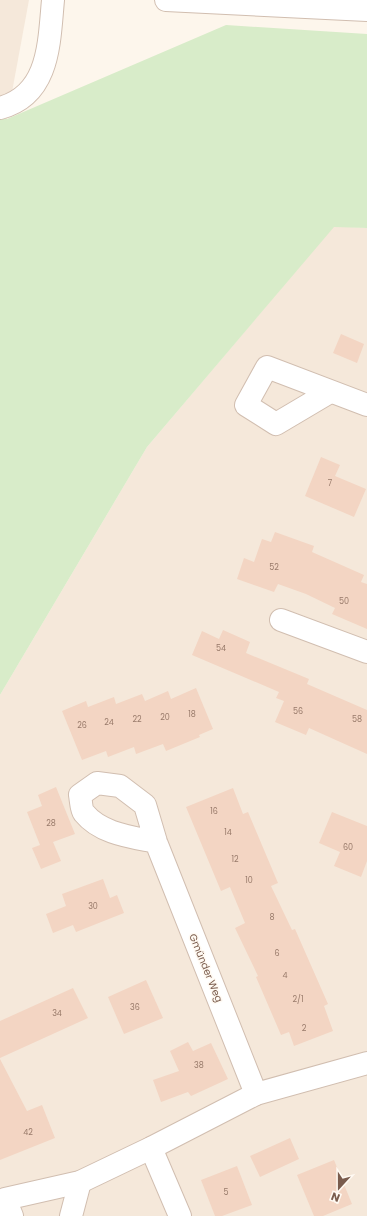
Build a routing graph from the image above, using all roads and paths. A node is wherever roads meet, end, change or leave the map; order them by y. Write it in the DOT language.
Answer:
graph roads {
  1 [pos="53,0"];
  2 [pos="166,0"];
  3 [pos="367,10"];
  4 [pos="0,108"];
  5 [pos="330,392"];
  6 [pos="367,405"];
  7 [pos="281,620"];
  8 [pos="367,652"];
  9 [pos="156,842"];
  10 [pos="367,1063"];
  11 [pos="256,1094"];
  12 [pos="151,1148"];
  13 [pos="80,1182"];
  14 [pos="12,1216"];
  15 [pos="71,1216"];
  16 [pos="180,1216"];
  1 -- 4 [label="street"];
  2 -- 3 [label="street"];
  5 -- 6 [label="street"];
  7 -- 8 [label="street"];
  9 -- 11 [label="street, Gmünder Weg"];
  10 -- 11 [label="street"];
  11 -- 12 [label="street"];
  12 -- 13 [label="street"];
  12 -- 16 [label="street"];
  13 -- 14 [label="street"];
  13 -- 15 [label="street"];
}
